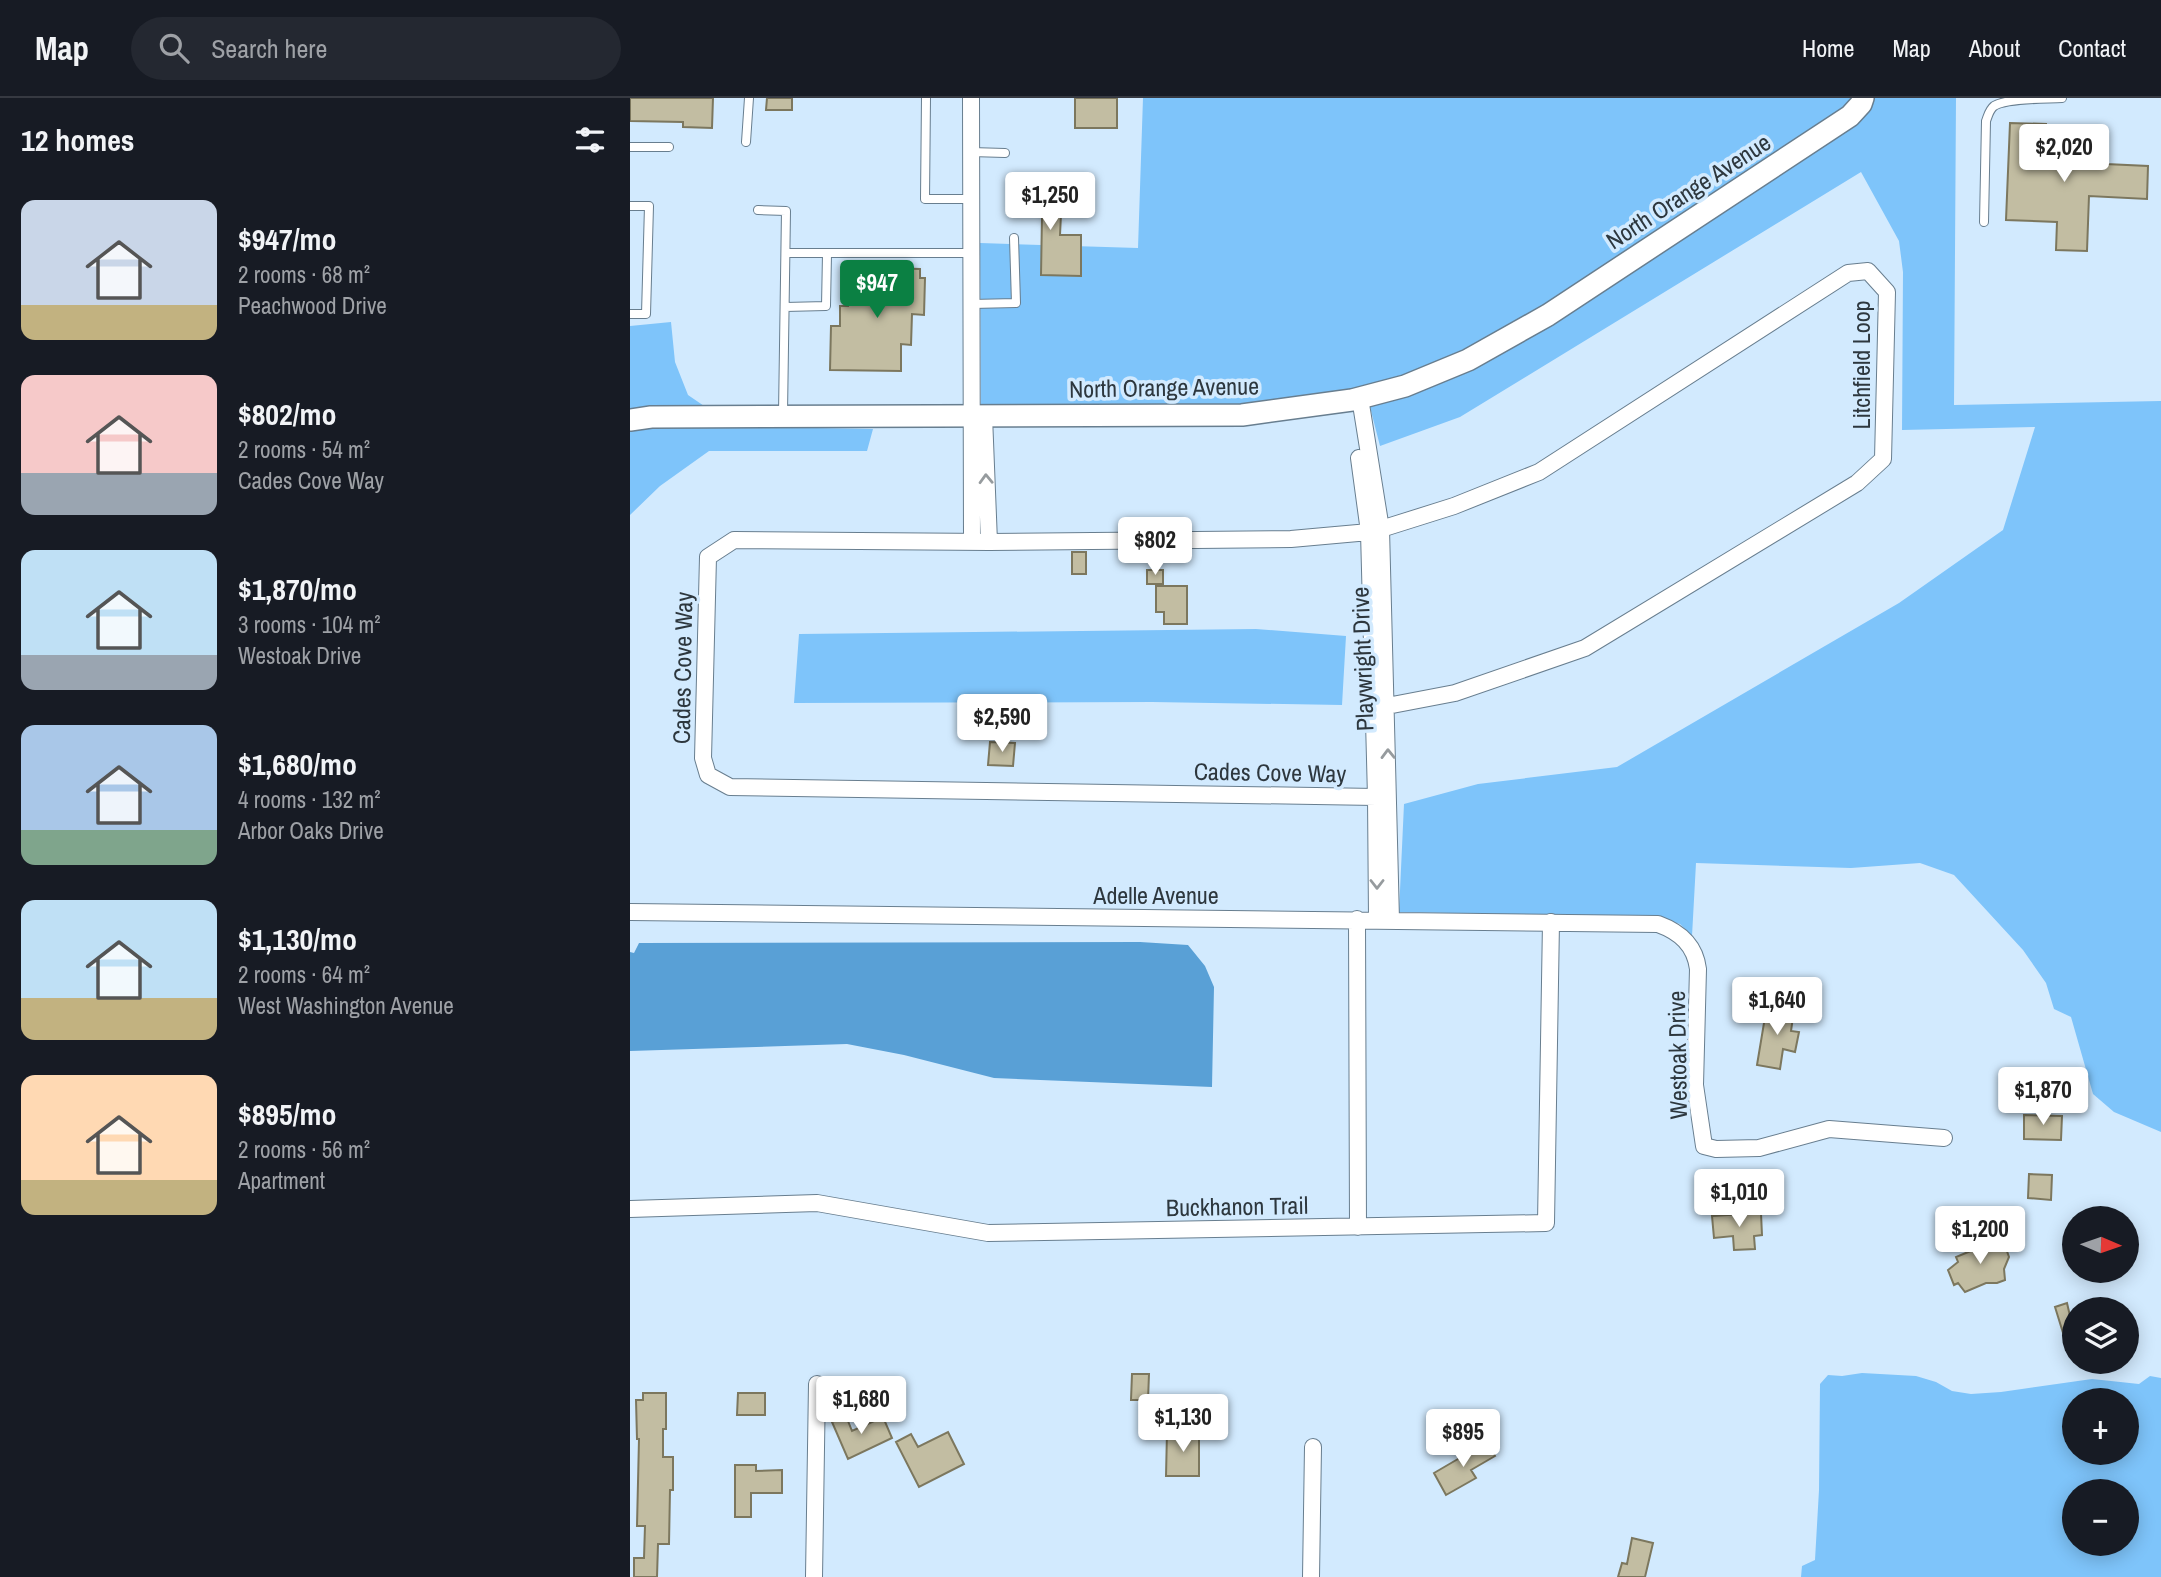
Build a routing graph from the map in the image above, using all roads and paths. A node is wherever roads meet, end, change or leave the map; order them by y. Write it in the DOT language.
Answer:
graph roads {
  1 [pos="750,98"];
  2 [pos="926,98"];
  3 [pos="971,98"];
  4 [pos="1863,98"];
  5 [pos="2062,98"];
  6 [pos="746,142"];
  7 [pos="630,146"];
  8 [pos="669,147"];
  9 [pos="971,152"];
  10 [pos="1005,153"];
  11 [pos="971,199"];
  12 [pos="630,205"];
  13 [pos="758,210"];
  14 [pos="1984,222"];
  15 [pos="1014,238"];
  16 [pos="786,253"];
  17 [pos="971,253"];
  18 [pos="827,254"];
  19 [pos="972,304"];
  20 [pos="785,307"];
  21 [pos="630,314"];
  22 [pos="1356,399"];
  23 [pos="978,416"];
  24 [pos="783,417"];
  25 [pos="630,420"];
  26 [pos="1375,531"];
  27 [pos="980,542"];
  28 [pos="1379,706"];
  29 [pos="1376,797"];
  30 [pos="630,912"];
  31 [pos="1357,919"];
  32 [pos="1384,920"];
  33 [pos="1551,922"];
  34 [pos="1679,935"];
  35 [pos="1944,1138"];
  36 [pos="630,1209"];
  37 [pos="1358,1227"];
  38 [pos="817,1384"];
  39 [pos="1313,1447"];
  40 [pos="814,1577"];
  41 [pos="1311,1577"];
  1 -- 6 [label="lane"];
  2 -- 11 [label="lane"];
  3 -- 9 [label="street"];
  4 -- 22 [label="street, North Orange Avenue"];
  5 -- 14 [label="lane"];
  7 -- 8 [label="lane"];
  9 -- 10 [label="lane"];
  9 -- 11 [label="street"];
  11 -- 17 [label="street"];
  12 -- 21 [label="lane"];
  13 -- 16 [label="lane"];
  15 -- 19 [label="lane"];
  16 -- 18 [label="lane"];
  16 -- 20 [label="lane"];
  17 -- 18 [label="lane"];
  17 -- 19 [label="street"];
  18 -- 20 [label="lane"];
  19 -- 23 [label="street"];
  20 -- 24 [label="lane"];
  22 -- 23 [label="street, North Orange Avenue"];
  22 -- 26 [label="street, Playwright Drive"];
  23 -- 24 [label="street, North Orange Avenue"];
  23 -- 27 [label="street"];
  24 -- 25 [label="street, North Orange Avenue"];
  26 -- 27 [label="street, Cades Cove Way"];
  26 -- 28 [label="street, Playwright Drive"];
  26 -- 28 [label="street, Litchfield Loop"];
  27 -- 29 [label="street, Cades Cove Way"];
  28 -- 29 [label="street, Playwright Drive"];
  32 -- 28 [label="street, Playwright Drive, one-way"];
  29 -- 32 [label="street, Playwright Drive, one-way"];
  30 -- 31 [label="street, Adelle Avenue"];
  31 -- 32 [label="street, Adelle Avenue"];
  31 -- 37 [label="street"];
  32 -- 33 [label="street, Adelle Avenue"];
  33 -- 34 [label="street, Adelle Avenue"];
  33 -- 37 [label="street, Buckhanon Trail"];
  34 -- 35 [label="street, Westoak Drive"];
  36 -- 37 [label="street, Buckhanon Trail"];
  38 -- 40 [label="street"];
  39 -- 41 [label="street"];
}
